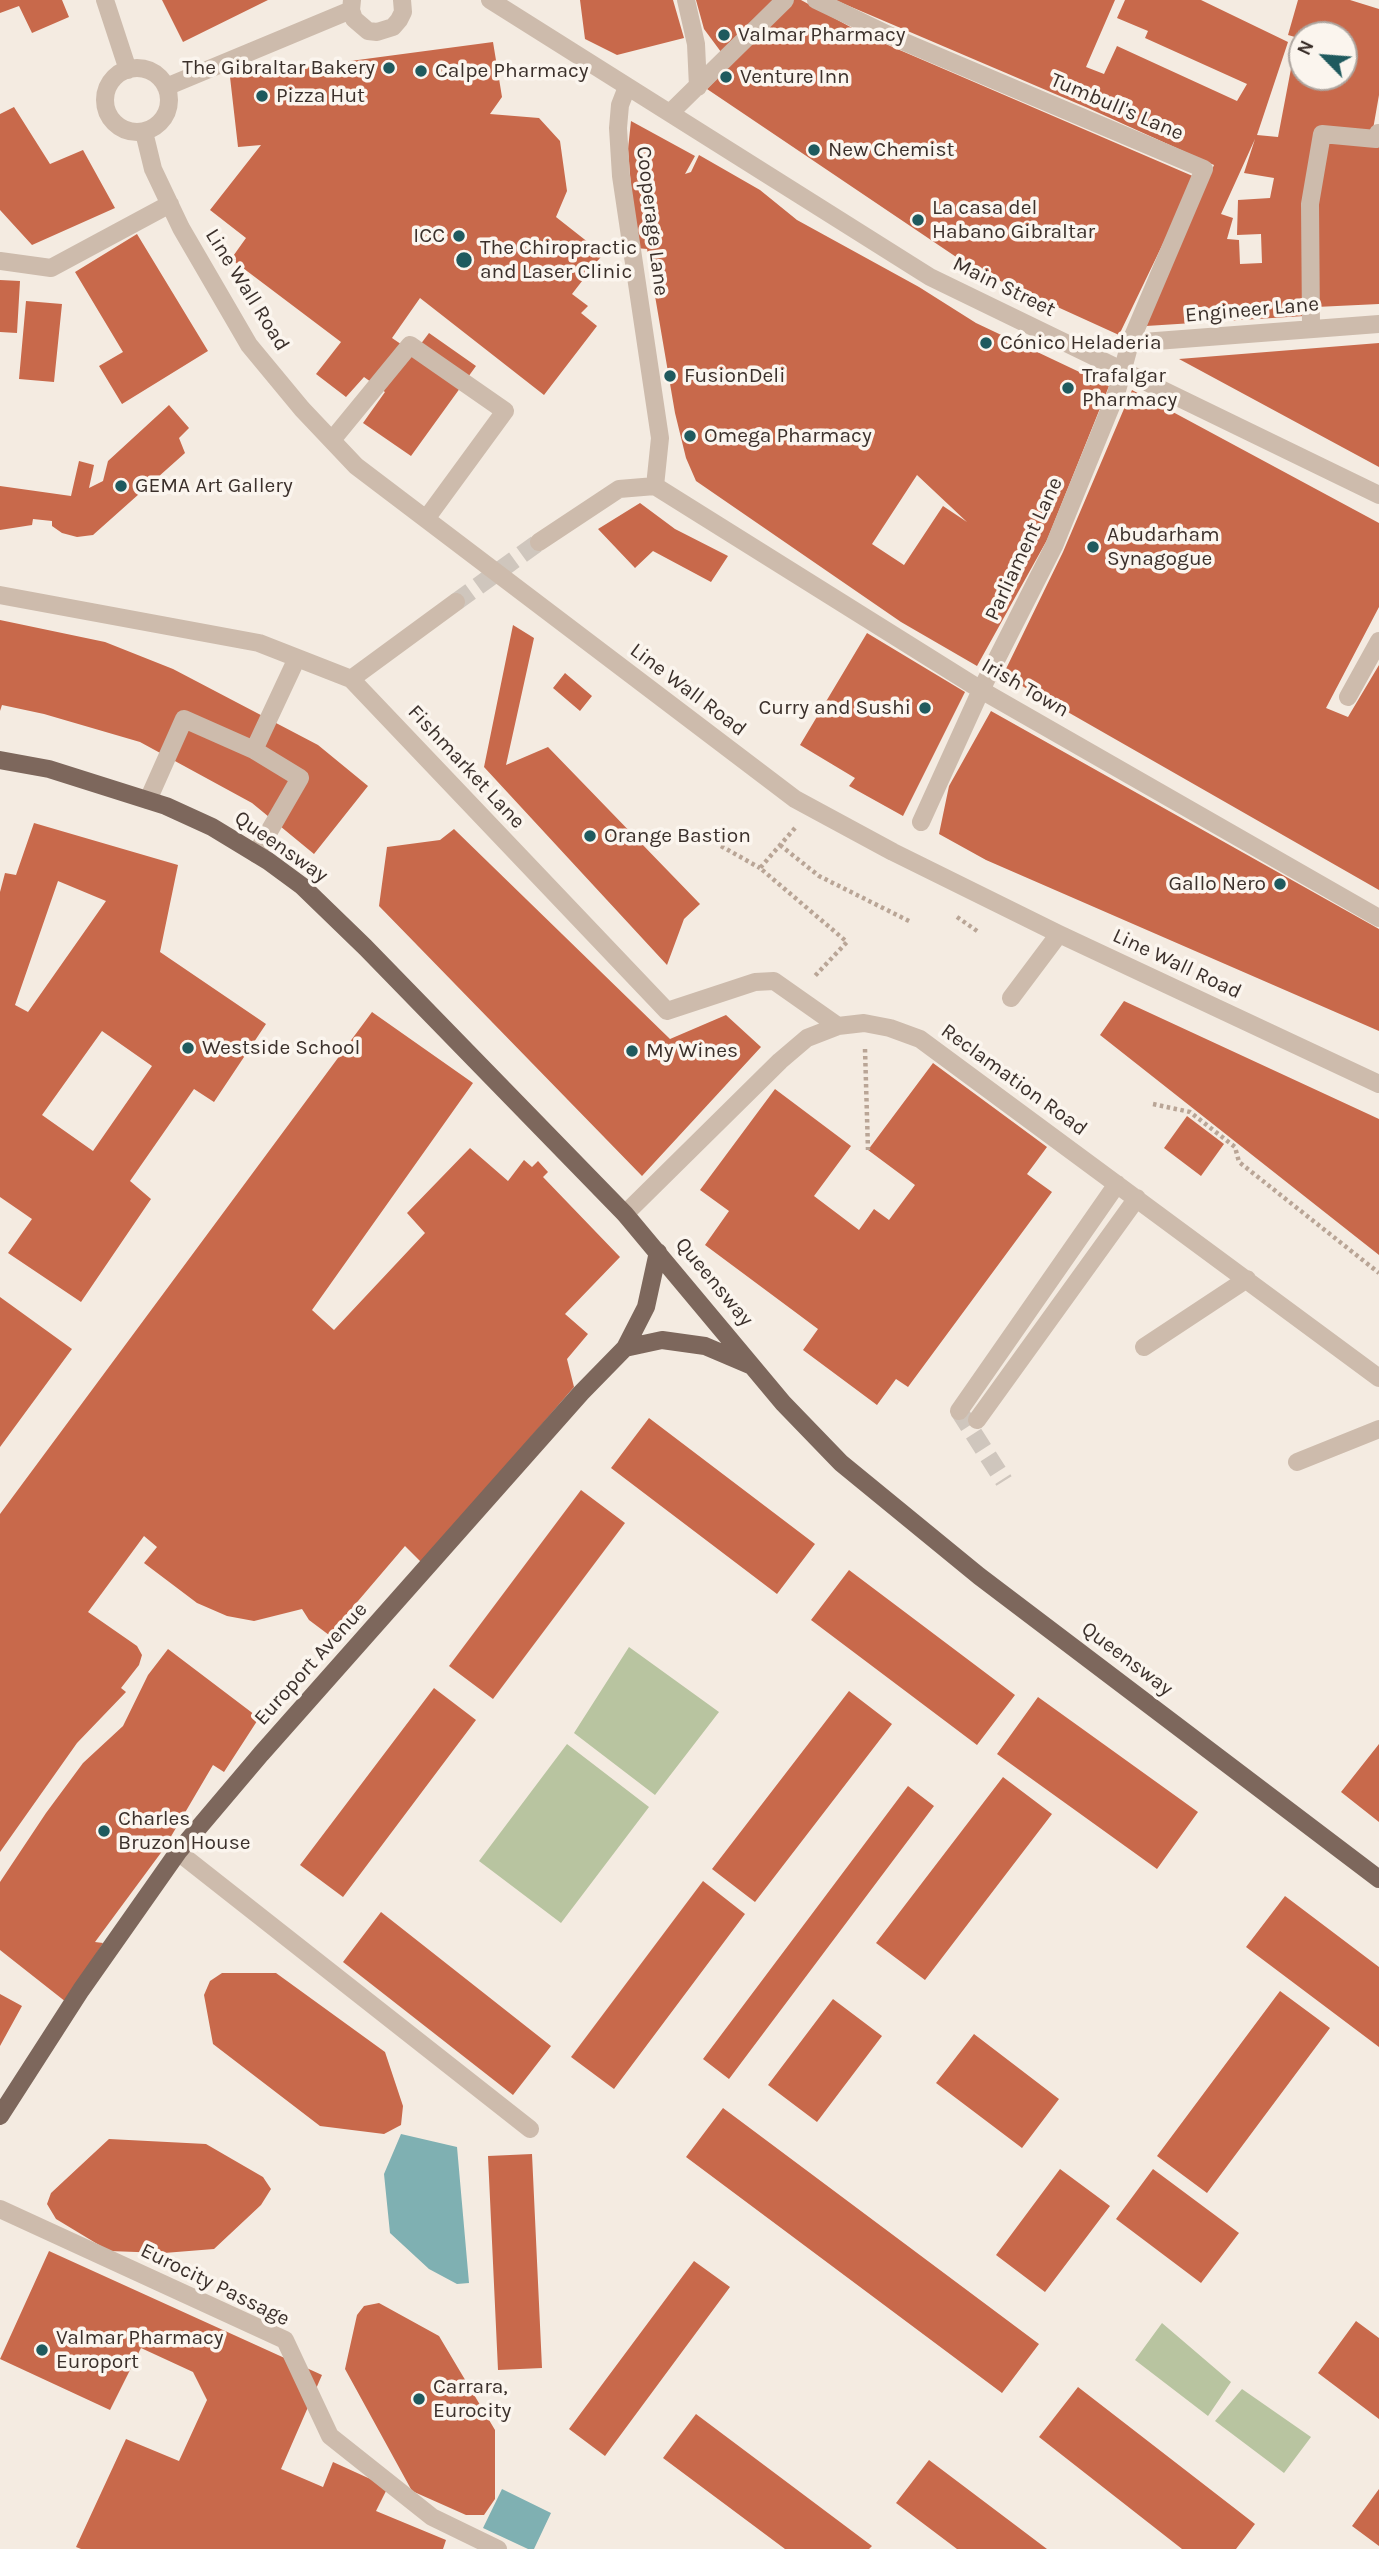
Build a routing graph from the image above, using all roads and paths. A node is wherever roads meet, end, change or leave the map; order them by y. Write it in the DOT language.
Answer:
graph roads {
  1 [pos="105,0"];
  2 [pos="402,0"];
  3 [pos="490,0"];
  4 [pos="686,0"];
  5 [pos="785,0"];
  6 [pos="816,0"];
  7 [pos="351,5"];
  8 [pos="128,70"];
  9 [pos="166,87"];
  10 [pos="627,87"];
  11 [pos="698,87"];
  12 [pos="670,113"];
  13 [pos="144,132"];
  14 [pos="1378,133"];
  15 [pos="170,204"];
  16 [pos="0,261"];
  17 [pos="1379,324"];
  18 [pos="1311,327"];
  19 [pos="1130,344"];
  20 [pos="1122,368"];
  21 [pos="332,440"];
  22 [pos="655,486"];
  23 [pos="1379,495"];
  24 [pos="426,519"];
  25 [pos="539,542"];
  26 [pos="0,595"];
  27 [pos="456,602"];
  28 [pos="1379,641"];
  29 [pos="297,658"];
  30 [pos="351,679"];
  31 [pos="981,690"];
  32 [pos="1348,697"];
  33 [pos="254,750"];
  34 [pos="0,760"];
  35 [pos="148,800"];
  36 [pos="812,809"];
  37 [pos="921,822"];
  38 [pos="780,845"];
  39 [pos="721,846"];
  40 [pos="256,854"];
  41 [pos="760,868"];
  42 [pos="1379,918"];
  43 [pos="911,922"];
  44 [pos="1059,934"];
  45 [pos="847,942"];
  46 [pos="1011,999"];
  47 [pos="864,1023"];
  48 [pos="838,1026"];
  49 [pos="1379,1084"];
  50 [pos="1153,1104"];
  51 [pos="868,1150"];
  52 [pos="1117,1184"];
  53 [pos="1137,1198"];
  54 [pos="625,1214"];
  55 [pos="658,1252"];
  56 [pos="1379,1273"];
  57 [pos="1247,1279"];
  58 [pos="1144,1347"];
  59 [pos="625,1348"];
  60 [pos="757,1369"];
  61 [pos="1379,1378"];
  62 [pos="959,1411"];
  63 [pos="977,1420"];
  64 [pos="1379,1429"];
  65 [pos="1297,1462"];
  66 [pos="178,1852"];
  67 [pos="1379,1879"];
  68 [pos="0,2116"];
  69 [pos="530,2129"];
  70 [pos="0,2209"];
  71 [pos="498,2549"];
  1 -- 8 [label="street"];
  2 -- 7 [label="street"];
  3 -- 10 [label="street, Main Street"];
  4 -- 11 [label="street"];
  5 -- 11 [label="street"];
  6 -- 19 [label="street, Tumbull's Lane"];
  7 -- 9 [label="street"];
  8 -- 9 [label="street"];
  8 -- 13 [label="street"];
  9 -- 13 [label="street"];
  10 -- 12 [label="street, Main Street"];
  10 -- 22 [label="street, Cooperage Lane"];
  11 -- 12 [label="street"];
  12 -- 20 [label="street, Main Street"];
  13 -- 15 [label="street, Line Wall Road"];
  14 -- 18 [label="street"];
  15 -- 16 [label="street"];
  15 -- 21 [label="street, Line Wall Road"];
  17 -- 18 [label="street, Engineer Lane"];
  18 -- 19 [label="street, Engineer Lane"];
  19 -- 20 [label="street, Tumbull's Lane"];
  20 -- 23 [label="street, Main Street"];
  20 -- 31 [label="street, Parliament Lane"];
  21 -- 24 [label="street, Line Wall Road"];
  21 -- 24 [label="street"];
  22 -- 25 [label="street"];
  22 -- 31 [label="street, Irish Town"];
  24 -- 36 [label="street, Line Wall Road"];
  26 -- 29 [label="street, Fishmarket Lane"];
  27 -- 30 [label="street"];
  28 -- 32 [label="street"];
  29 -- 30 [label="street, Fishmarket Lane"];
  29 -- 33 [label="street"];
  30 -- 48 [label="street, Fishmarket Lane"];
  31 -- 37 [label="street, Parliament Lane"];
  31 -- 42 [label="street, Irish Town"];
  33 -- 35 [label="street"];
  33 -- 40 [label="street"];
  34 -- 35 [label="main road, Queensway"];
  35 -- 40 [label="main road, Queensway"];
  36 -- 38 [label="path"];
  36 -- 44 [label="street, Line Wall Road"];
  38 -- 41 [label="path"];
  38 -- 43 [label="path"];
  39 -- 41 [label="path"];
  40 -- 54 [label="main road, Queensway"];
  41 -- 45 [label="path"];
  44 -- 46 [label="street"];
  44 -- 49 [label="street, Line Wall Road"];
  47 -- 48 [label="street, Reclamation Road"];
  47 -- 51 [label="path"];
  47 -- 52 [label="street, Reclamation Road"];
  48 -- 54 [label="street, Reclamation Road"];
  50 -- 56 [label="path"];
  52 -- 53 [label="street, Reclamation Road"];
  52 -- 62 [label="street"];
  53 -- 57 [label="street, Reclamation Road"];
  53 -- 63 [label="street"];
  54 -- 55 [label="main road, Queensway"];
  55 -- 59 [label="main road, Europort Avenue"];
  55 -- 60 [label="main road, Queensway"];
  57 -- 58 [label="street"];
  57 -- 61 [label="street, Reclamation Road"];
  59 -- 60 [label="main road"];
  59 -- 66 [label="main road, Europort Avenue"];
  60 -- 67 [label="main road, Queensway"];
  64 -- 65 [label="street"];
  66 -- 68 [label="main road, Europort Avenue"];
  66 -- 69 [label="street"];
  70 -- 71 [label="street, Eurocity Passage"];
}
